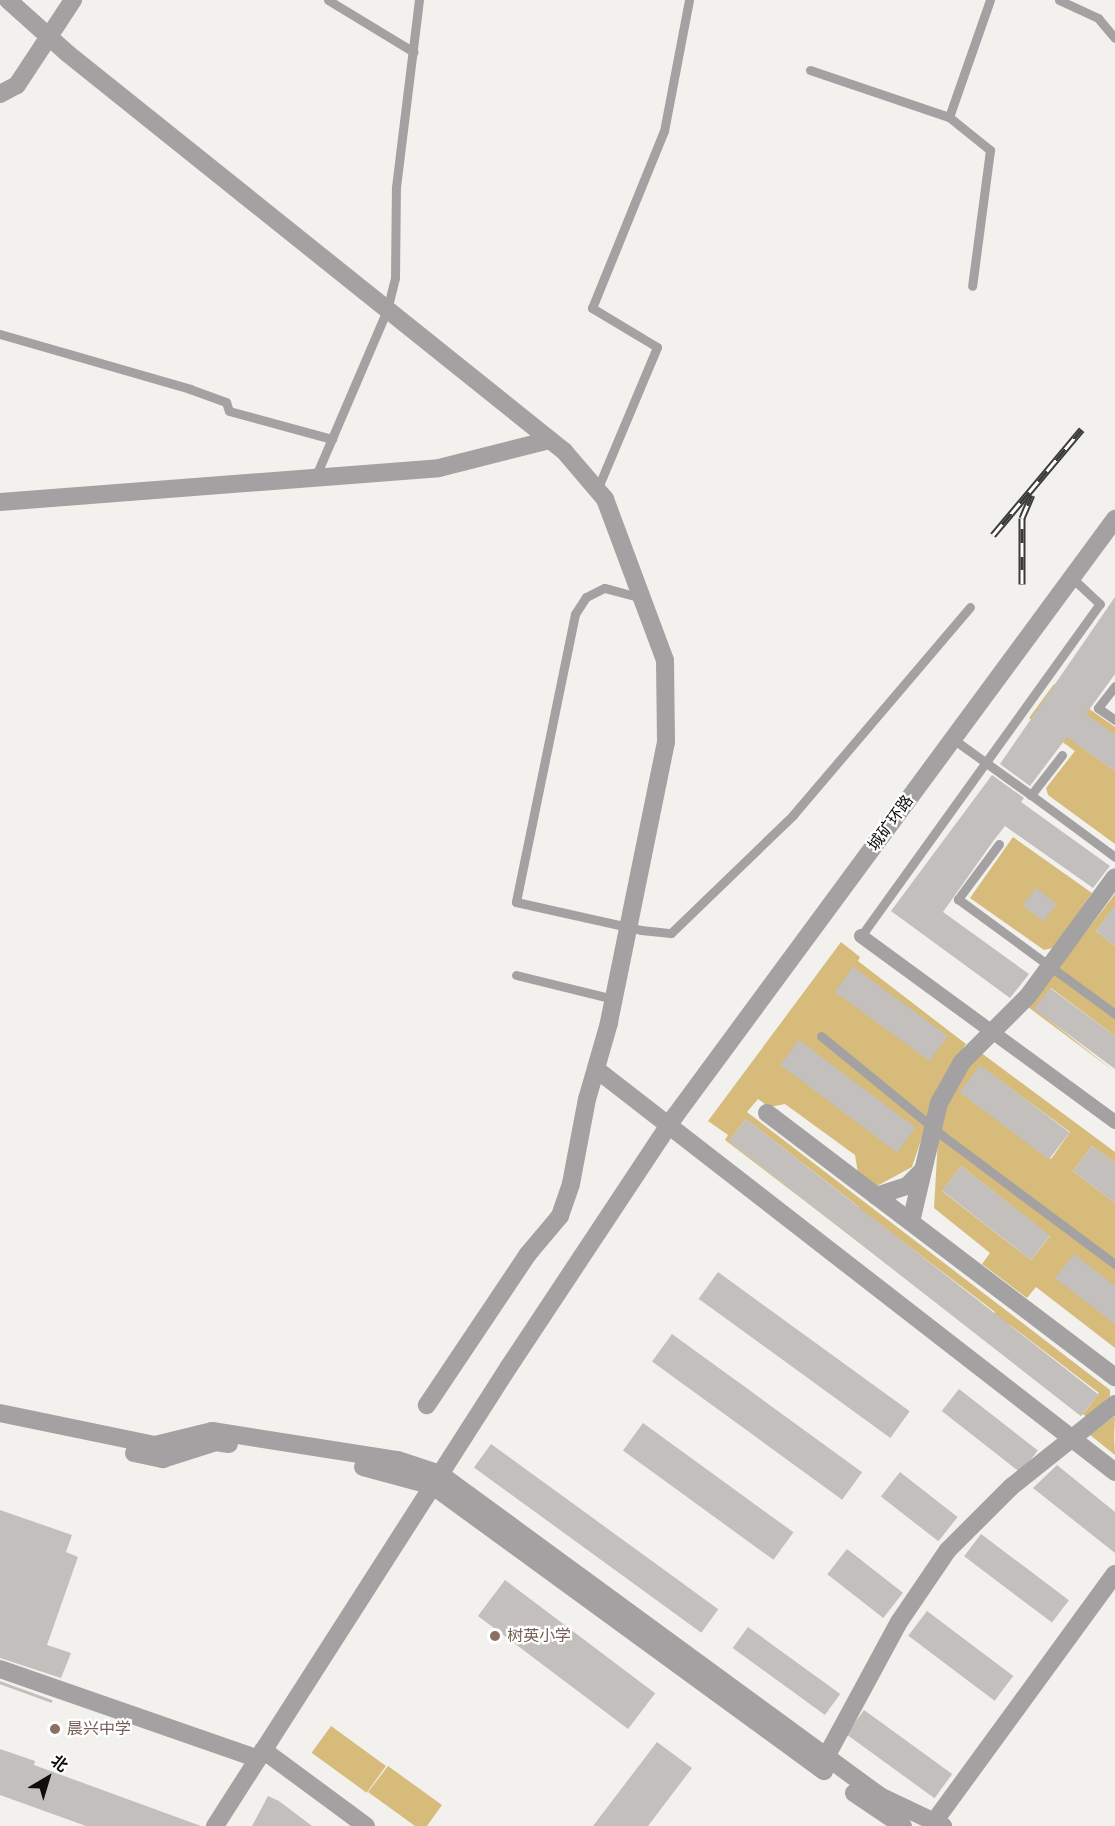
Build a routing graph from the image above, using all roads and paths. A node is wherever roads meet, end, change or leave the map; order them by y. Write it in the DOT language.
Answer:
graph roads {
  1 [pos="8,0"];
  2 [pos="73,0"];
  3 [pos="328,0"];
  4 [pos="420,0"];
  5 [pos="689,0"];
  6 [pos="990,0"];
  7 [pos="1059,0"];
  8 [pos="1115,38"];
  9 [pos="51,39"];
  10 [pos="414,52"];
  11 [pos="810,70"];
  12 [pos="0,94"];
  13 [pos="949,117"];
  14 [pos="972,286"];
  15 [pos="387,310"];
  16 [pos="0,334"];
  17 [pos="332,439"];
  18 [pos="550,440"];
  19 [pos="315,478"];
  20 [pos="597,490"];
  21 [pos="0,502"];
  22 [pos="1115,519"];
  23 [pos="1072,578"];
  24 [pos="642,598"];
  25 [pos="970,607"];
  26 [pos="1115,686"];
  27 [pos="1115,720"];
  28 [pos="953,739"];
  29 [pos="1062,756"];
  30 [pos="986,762"];
  31 [pos="1031,795"];
  32 [pos="999,844"];
  33 [pos="1115,857"];
  34 [pos="1113,883"];
  35 [pos="628,927"];
  36 [pos="861,936"];
  37 [pos="1049,965"];
  38 [pos="516,975"];
  39 [pos="614,999"];
  40 [pos="1115,1014"];
  41 [pos="989,1030"];
  42 [pos="821,1036"];
  43 [pos="596,1069"];
  44 [pos="767,1113"];
  45 [pos="1115,1122"];
  46 [pos="933,1125"];
  47 [pos="670,1128"];
  48 [pos="922,1172"];
  49 [pos="876,1196"];
  50 [pos="911,1222"];
  51 [pos="1115,1264"];
  52 [pos="1115,1377"];
  53 [pos="1115,1404"];
  54 [pos="428,1405"];
  55 [pos="0,1413"];
  56 [pos="0,1425"];
  57 [pos="1073,1440"];
  58 [pos="1115,1472"];
  59 [pos="436,1480"];
  60 [pos="1115,1574"];
  61 [pos="0,1669"];
  62 [pos="261,1754"];
  63 [pos="823,1763"];
  64 [pos="936,1825"];
  65 [pos="214,1826"];
  66 [pos="366,1826"];
  67 [pos="903,1826"];
  1 -- 9 [label="street"];
  2 -- 9 [label="street"];
  3 -- 10 [label="lane"];
  4 -- 10 [label="lane"];
  5 -- 20 [label="lane"];
  6 -- 13 [label="lane"];
  7 -- 8 [label="lane"];
  9 -- 12 [label="street"];
  9 -- 15 [label="street"];
  10 -- 15 [label="lane"];
  11 -- 13 [label="lane"];
  13 -- 14 [label="lane"];
  15 -- 17 [label="lane"];
  15 -- 18 [label="street"];
  16 -- 17 [label="lane"];
  17 -- 19 [label="lane"];
  18 -- 19 [label="street"];
  18 -- 20 [label="street"];
  19 -- 21 [label="street"];
  20 -- 24 [label="street"];
  22 -- 23 [label="street, 城矿环路"];
  23 -- 28 [label="street, 城矿环路"];
  23 -- 30 [label="lane"];
  24 -- 35 [label="street"];
  24 -- 35 [label="lane"];
  25 -- 35 [label="lane"];
  26 -- 27 [label="lane"];
  28 -- 30 [label="lane"];
  28 -- 47 [label="street, 城矿环路"];
  29 -- 31 [label="lane"];
  30 -- 31 [label="lane"];
  30 -- 36 [label="lane"];
  31 -- 33 [label="lane"];
  32 -- 37 [label="lane"];
  34 -- 37 [label="street"];
  35 -- 39 [label="street"];
  36 -- 41 [label="street"];
  37 -- 40 [label="lane"];
  37 -- 41 [label="street"];
  38 -- 39 [label="lane"];
  39 -- 43 [label="street"];
  41 -- 45 [label="street"];
  41 -- 46 [label="street"];
  42 -- 46 [label="lane"];
  43 -- 47 [label="street"];
  43 -- 54 [label="street"];
  44 -- 49 [label="street"];
  46 -- 48 [label="street"];
  46 -- 51 [label="lane"];
  47 -- 57 [label="street"];
  47 -- 59 [label="street, 城矿环路"];
  48 -- 49 [label="street"];
  48 -- 50 [label="street"];
  49 -- 50 [label="street"];
  50 -- 52 [label="street"];
  53 -- 57 [label="street"];
  55 -- 59 [label="street"];
  56 -- 59 [label="street"];
  57 -- 58 [label="street"];
  57 -- 63 [label="street"];
  59 -- 62 [label="street, 城矿环路"];
  59 -- 63 [label="street"];
  60 -- 64 [label="street"];
  61 -- 62 [label="street"];
  62 -- 65 [label="street, 城矿环路"];
  62 -- 66 [label="street"];
  63 -- 64 [label="street"];
  63 -- 67 [label="street"];
}
